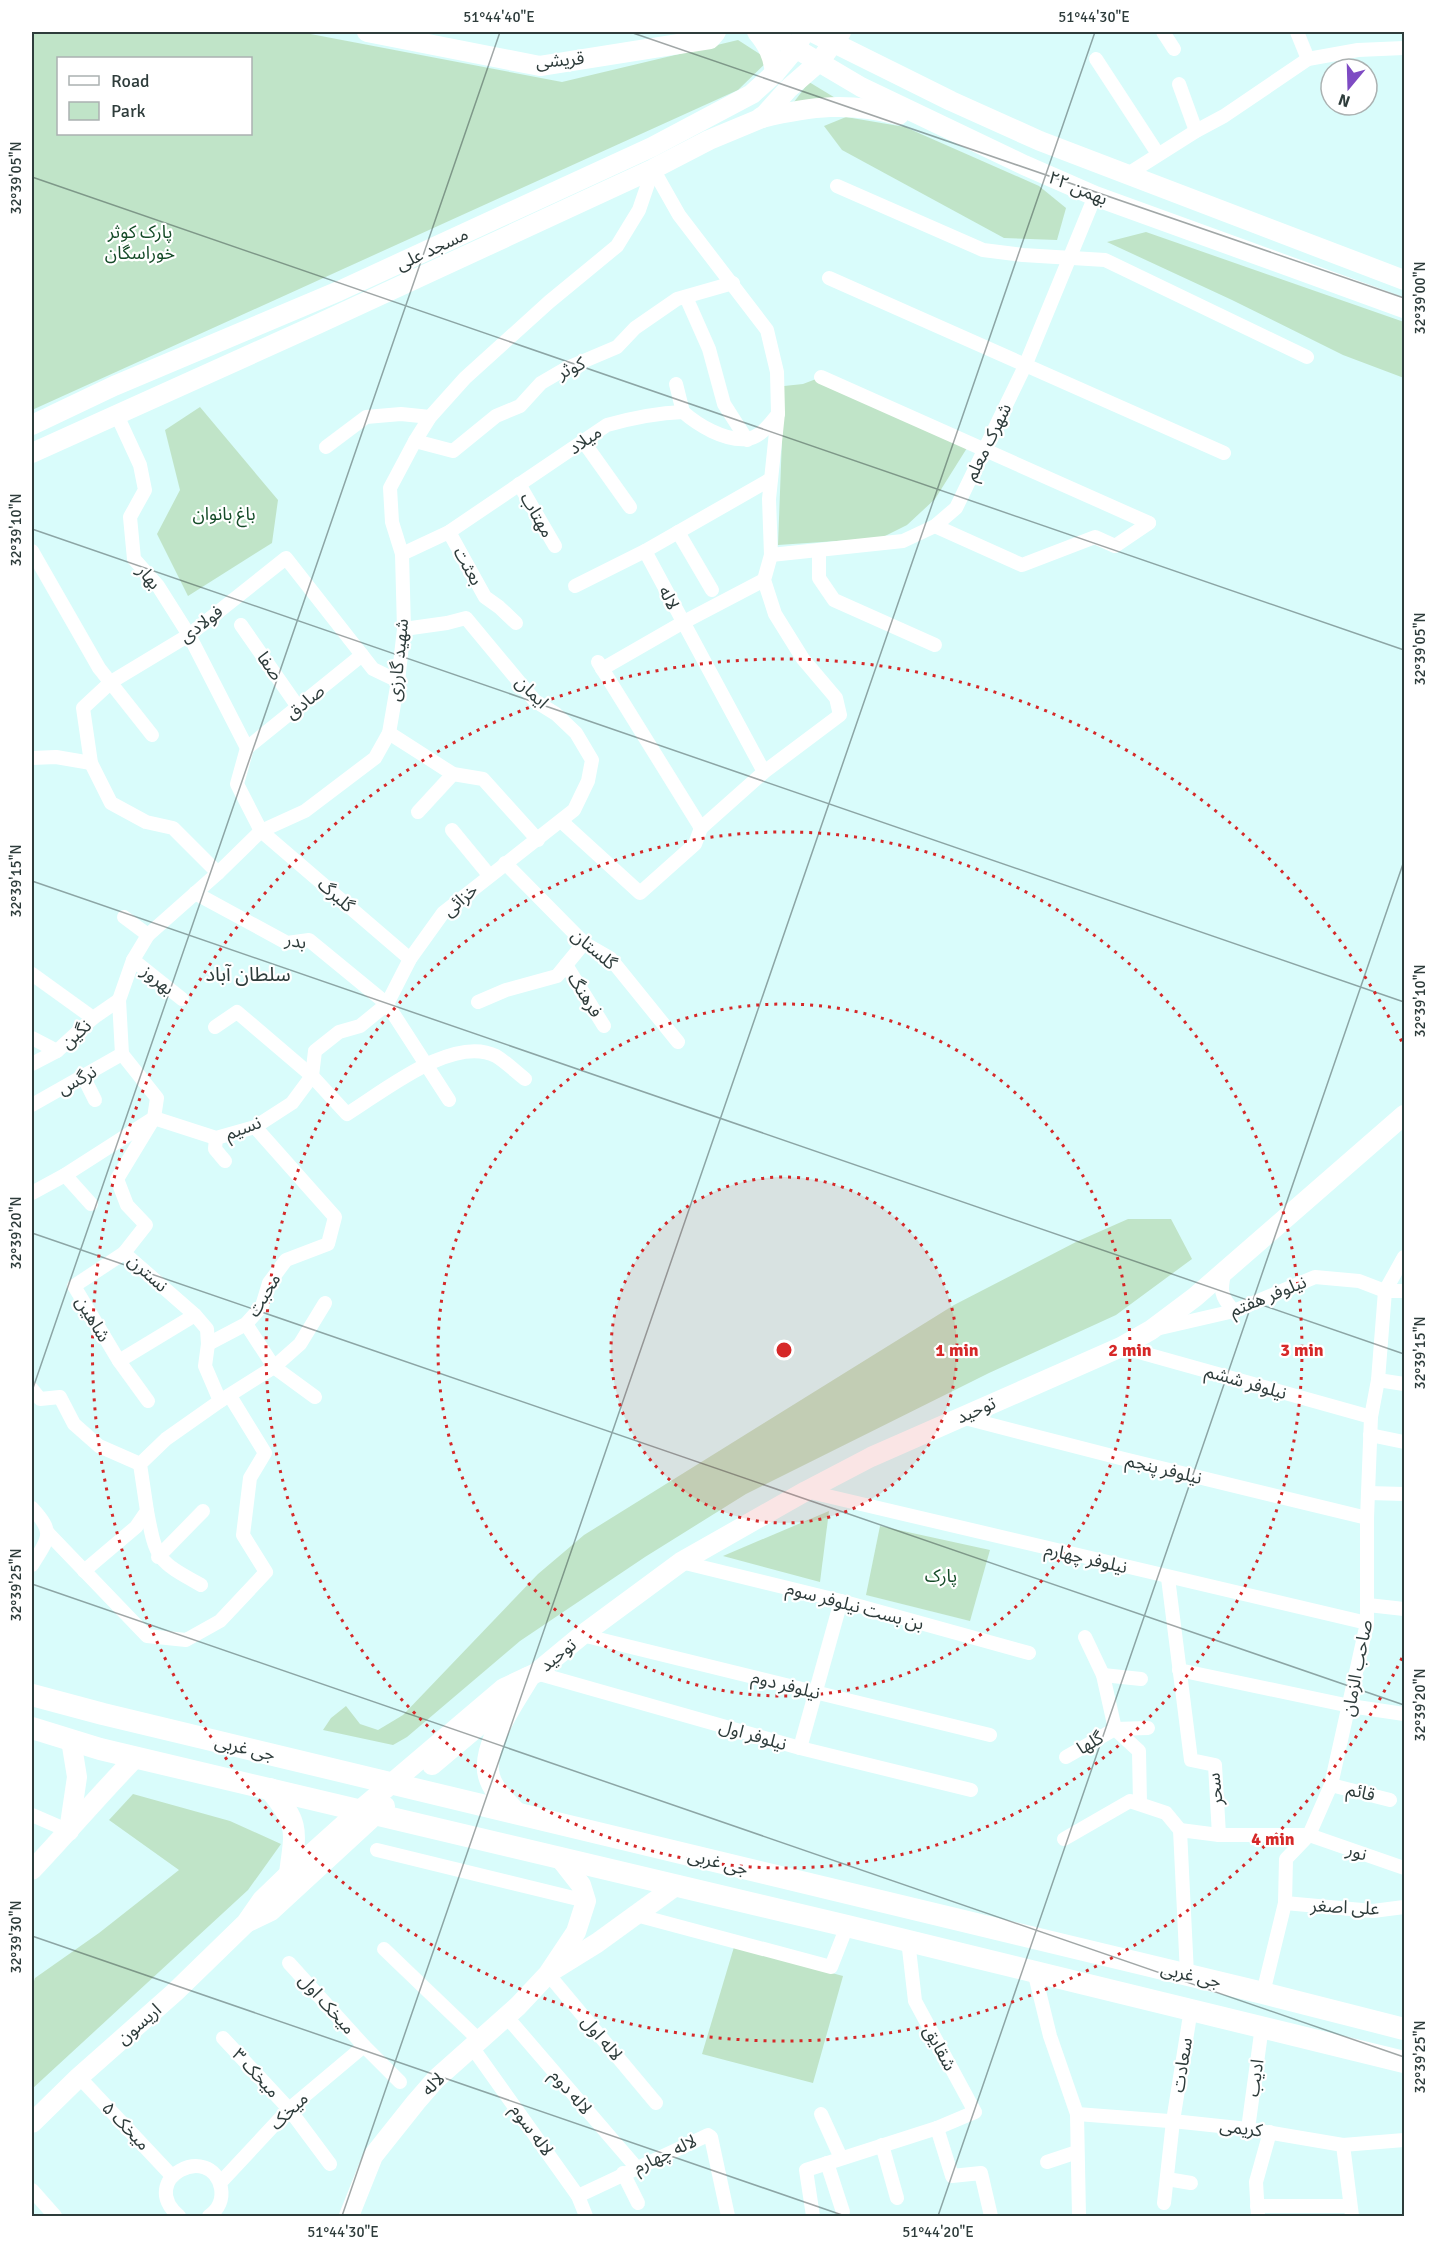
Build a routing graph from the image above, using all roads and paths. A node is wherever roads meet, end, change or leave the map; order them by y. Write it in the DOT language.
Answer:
graph roads {
  1 [pos="367,32"];
  2 [pos="716,32"];
  3 [pos="757,32"];
  4 [pos="768,32"];
  5 [pos="812,32"];
  6 [pos="1163,32"];
  7 [pos="1297,32"];
  8 [pos="838,36"];
  9 [pos="800,40"];
  10 [pos="1404,48"];
  11 [pos="1174,49"];
  12 [pos="1096,59"];
  13 [pos="1308,59"];
  14 [pos="819,62"];
  15 [pos="775,73"];
  16 [pos="1179,84"];
  17 [pos="745,98"];
  18 [pos="762,118"];
  19 [pos="937,125"];
  20 [pos="1196,131"];
  21 [pos="1158,154"];
  22 [pos="653,169"];
  23 [pos="1128,174"];
  24 [pos="837,186"];
  25 [pos="1095,196"];
  26 [pos="1070,257"];
  27 [pos="829,278"];
  28 [pos="1404,280"];
  29 [pos="733,283"];
  30 [pos="339,291"];
  31 [pos="686,297"];
  32 [pos="1404,308"];
  33 [pos="349,310"];
  34 [pos="1307,357"];
  35 [pos="1025,366"];
  36 [pos="821,377"];
  37 [pos="676,384"];
  38 [pos="682,412"];
  39 [pos="116,413"];
  40 [pos="778,413"];
  41 [pos="430,417"];
  42 [pos="32,425"];
  43 [pos="747,440"];
  44 [pos="415,441"];
  45 [pos="583,441"];
  46 [pos="326,447"];
  47 [pos="984,449"];
  48 [pos="32,453"];
  49 [pos="1224,453"];
  50 [pos="771,478"];
  51 [pos="519,484"];
  52 [pos="630,507"];
  53 [pos="935,526"];
  54 [pos="449,532"];
  55 [pos="678,532"];
  56 [pos="555,546"];
  57 [pos="819,550"];
  58 [pos="32,551"];
  59 [pos="645,551"];
  60 [pos="402,554"];
  61 [pos="771,555"];
  62 [pos="764,580"];
  63 [pos="575,586"];
  64 [pos="712,590"];
  65 [pos="516,623"];
  66 [pos="682,623"];
  67 [pos="241,625"];
  68 [pos="404,629"];
  69 [pos="189,635"];
  70 [pos="935,645"];
  71 [pos="362,655"];
  72 [pos="398,681"];
  73 [pos="111,682"];
  74 [pos="298,707"];
  75 [pos="388,733"];
  76 [pos="152,735"];
  77 [pos="247,748"];
  78 [pos="32,758"];
  79 [pos="92,763"];
  80 [pos="764,772"];
  81 [pos="453,774"];
  82 [pos="418,812"];
  83 [pos="561,820"];
  84 [pos="702,828"];
  85 [pos="452,830"];
  86 [pos="261,831"];
  87 [pos="538,840"];
  88 [pos="505,863"];
  89 [pos="219,873"];
  90 [pos="489,875"];
  91 [pos="195,893"];
  92 [pos="124,917"];
  93 [pos="148,935"];
  94 [pos="584,943"];
  95 [pos="410,959"];
  96 [pos="133,960"];
  97 [pos="566,965"];
  98 [pos="32,974"];
  99 [pos="182,999"];
  100 [pos="119,1000"];
  101 [pos="478,1002"];
  102 [pos="387,1004"];
  103 [pos="93,1018"];
  104 [pos="604,1026"];
  105 [pos="215,1027"];
  106 [pos="32,1038"];
  107 [pos="678,1042"];
  108 [pos="57,1051"];
  109 [pos="122,1054"];
  110 [pos="32,1064"];
  111 [pos="426,1064"];
  112 [pos="83,1076"];
  113 [pos="312,1076"];
  114 [pos="525,1079"];
  115 [pos="95,1100"];
  116 [pos="450,1100"];
  117 [pos="32,1105"];
  118 [pos="1404,1115"];
  119 [pos="153,1118"];
  120 [pos="255,1127"];
  121 [pos="216,1138"];
  122 [pos="225,1161"];
  123 [pos="65,1174"];
  124 [pos="32,1193"];
  125 [pos="91,1204"];
  126 [pos="124,1252"];
  127 [pos="1404,1257"];
  128 [pos="1225,1270"];
  129 [pos="1385,1290"];
  130 [pos="1404,1291"];
  131 [pos="325,1303"];
  132 [pos="1234,1311"];
  133 [pos="195,1315"];
  134 [pos="246,1324"];
  135 [pos="1151,1330"];
  136 [pos="208,1344"];
  137 [pos="1122,1347"];
  138 [pos="119,1361"];
  139 [pos="274,1367"];
  140 [pos="1378,1380"];
  141 [pos="1404,1384"];
  142 [pos="32,1389"];
  143 [pos="315,1397"];
  144 [pos="225,1399"];
  145 [pos="148,1401"];
  146 [pos="961,1417"];
  147 [pos="1371,1417"];
  148 [pos="1370,1435"];
  149 [pos="1404,1442"];
  150 [pos="140,1464"];
  151 [pos="806,1491"];
  152 [pos="1368,1493"];
  153 [pos="1404,1494"];
  154 [pos="32,1508"];
  155 [pos="147,1511"];
  156 [pos="203,1511"];
  157 [pos="1367,1518"];
  158 [pos="48,1533"];
  159 [pos="158,1557"];
  160 [pos="681,1562"];
  161 [pos="32,1565"];
  162 [pos="84,1571"];
  163 [pos="1168,1578"];
  164 [pos="201,1585"];
  165 [pos="841,1601"];
  166 [pos="1368,1605"];
  167 [pos="1404,1609"];
  168 [pos="1367,1623"];
  169 [pos="582,1635"];
  170 [pos="1085,1637"];
  171 [pos="1029,1653"];
  172 [pos="1179,1670"];
  173 [pos="1103,1675"];
  174 [pos="532,1676"];
  175 [pos="1141,1678"];
  176 [pos="816,1692"];
  177 [pos="32,1693"];
  178 [pos="1350,1706"];
  179 [pos="1404,1714"];
  180 [pos="32,1728"];
  181 [pos="1148,1728"];
  182 [pos="1115,1729"];
  183 [pos="990,1735"];
  184 [pos="71,1740"];
  185 [pos="800,1748"];
  186 [pos="1066,1756"];
  187 [pos="136,1757"];
  188 [pos="399,1785"];
  189 [pos="1331,1785"];
  190 [pos="270,1789"];
  191 [pos="971,1790"];
  192 [pos="1390,1800"];
  193 [pos="1140,1804"];
  194 [pos="367,1812"];
  195 [pos="516,1814"];
  196 [pos="32,1815"];
  197 [pos="1180,1830"];
  198 [pos="69,1831"];
  199 [pos="1219,1835"];
  200 [pos="1310,1835"];
  201 [pos="1064,1839"];
  202 [pos="377,1850"];
  203 [pos="559,1857"];
  204 [pos="1404,1868"];
  205 [pos="32,1870"];
  206 [pos="290,1872"];
  207 [pos="677,1885"];
  208 [pos="586,1901"];
  209 [pos="1285,1904"];
  210 [pos="1404,1907"];
  211 [pos="636,1915"];
  212 [pos="246,1923"];
  213 [pos="847,1926"];
  214 [pos="908,1940"];
  215 [pos="384,1949"];
  216 [pos="289,1963"];
  217 [pos="1034,1971"];
  218 [pos="548,1974"];
  219 [pos="1187,1974"];
  220 [pos="1263,1993"];
  221 [pos="1191,2009"];
  222 [pos="506,2016"];
  223 [pos="1262,2026"];
  224 [pos="1404,2029"];
  225 [pos="223,2038"];
  226 [pos="476,2044"];
  227 [pos="364,2046"];
  228 [pos="1404,2062"];
  229 [pos="79,2077"];
  230 [pos="400,2082"];
  231 [pos="656,2103"];
  232 [pos="289,2109"];
  233 [pos="821,2114"];
  234 [pos="1077,2114"];
  235 [pos="1173,2121"];
  236 [pos="32,2124"];
  237 [pos="937,2128"];
  238 [pos="1248,2129"];
  239 [pos="1270,2132"];
  240 [pos="1404,2140"];
  241 [pos="882,2145"];
  242 [pos="1343,2145"];
  243 [pos="1077,2152"];
  244 [pos="841,2158"];
  245 [pos="1047,2162"];
  246 [pos="827,2163"];
  247 [pos="330,2164"];
  248 [pos="636,2167"];
  249 [pos="623,2173"];
  250 [pos="172,2175"];
  251 [pos="1167,2179"];
  252 [pos="220,2183"];
  253 [pos="1191,2183"];
  254 [pos="32,2190"];
  255 [pos="578,2196"];
  256 [pos="897,2198"];
  257 [pos="1164,2203"];
  258 [pos="638,2204"];
  259 [pos="1258,2211"];
  260 [pos="1351,2211"];
  261 [pos="843,2212"];
  262 [pos="173,2215"];
  263 [pos="212,2216"];
  264 [pos="55,2217"];
  265 [pos="349,2217"];
  266 [pos="586,2217"];
  267 [pos="728,2217"];
  268 [pos="813,2217"];
  269 [pos="991,2217"];
  270 [pos="1079,2217"];
  1 -- 2 [label="main road, قریشی"];
  3 -- 15 [label="main road"];
  4 -- 9 [label="main road, ۲۲ بهمن"];
  5 -- 8 [label="main road, ۲۲ بهمن"];
  6 -- 11 [label="street"];
  7 -- 13 [label="street"];
  8 -- 14 [label="main road"];
  8 -- 23 [label="main road, ۲۲ بهمن"];
  9 -- 14 [label="main road, ۲۲ بهمن"];
  9 -- 15 [label="main road, مسجد علی"];
  10 -- 13 [label="street"];
  12 -- 21 [label="street"];
  13 -- 20 [label="street"];
  14 -- 18 [label="main road"];
  14 -- 19 [label="main road, ۲۲ بهمن"];
  15 -- 17 [label="main road, مسجد علی"];
  16 -- 20 [label="street"];
  17 -- 18 [label="main road"];
  17 -- 30 [label="main road, مسجد علی"];
  18 -- 19 [label="main road, مسجد علی"];
  18 -- 22 [label="main road, مسجد علی"];
  19 -- 25 [label="main road, ۲۲ بهمن"];
  20 -- 21 [label="street"];
  21 -- 23 [label="street"];
  22 -- 29 [label="street"];
  22 -- 33 [label="main road, مسجد علی"];
  22 -- 41 [label="street, شهید گارزی"];
  23 -- 28 [label="main road, ۲۲ بهمن"];
  24 -- 26 [label="street"];
  25 -- 26 [label="street, شهرک معلم"];
  25 -- 32 [label="main road, ۲۲ بهمن"];
  26 -- 34 [label="street"];
  26 -- 35 [label="street, شهرک معلم"];
  27 -- 35 [label="street"];
  29 -- 31 [label="street, کوثر"];
  29 -- 40 [label="street"];
  30 -- 33 [label="main road"];
  30 -- 42 [label="main road, مسجد علی"];
  31 -- 43 [label="street"];
  31 -- 44 [label="street, کوثر"];
  33 -- 39 [label="main road, مسجد علی"];
  35 -- 47 [label="street, شهرک معلم"];
  35 -- 49 [label="street"];
  36 -- 47 [label="street"];
  37 -- 38 [label="street"];
  38 -- 43 [label="street"];
  38 -- 45 [label="street, میلاد"];
  39 -- 48 [label="main road, مسجد علی"];
  39 -- 69 [label="street, بهار"];
  40 -- 43 [label="street"];
  40 -- 50 [label="street"];
  41 -- 44 [label="street, شهید گارزی"];
  41 -- 46 [label="street"];
  44 -- 60 [label="street, شهید گارزی"];
  45 -- 51 [label="street, میلاد"];
  45 -- 52 [label="street"];
  47 -- 53 [label="street, شهرک معلم"];
  47 -- 53 [label="street"];
  50 -- 55 [label="street"];
  50 -- 61 [label="street"];
  51 -- 54 [label="street, میلاد"];
  51 -- 56 [label="street, مهتاب"];
  53 -- 57 [label="street, شهرک معلم"];
  54 -- 60 [label="street, میلاد"];
  54 -- 65 [label="street, بعثت"];
  55 -- 59 [label="street"];
  55 -- 64 [label="street"];
  57 -- 61 [label="street, شهرک معلم"];
  57 -- 70 [label="street"];
  58 -- 73 [label="street"];
  59 -- 63 [label="street"];
  59 -- 66 [label="street, لاله"];
  60 -- 68 [label="street, شهید گارزی"];
  61 -- 62 [label="street"];
  62 -- 66 [label="street"];
  62 -- 80 [label="street"];
  66 -- 80 [label="street, لاله"];
  66 -- 84 [label="street"];
  67 -- 74 [label="street, صفا"];
  68 -- 72 [label="street, شهید گارزی"];
  68 -- 83 [label="street, ایمان"];
  69 -- 71 [label="street, فولادی"];
  69 -- 73 [label="street, فولادی"];
  69 -- 77 [label="street"];
  71 -- 72 [label="street"];
  71 -- 74 [label="street, صادق"];
  72 -- 75 [label="street, شهید گارزی"];
  73 -- 76 [label="street"];
  73 -- 79 [label="street, فولادی"];
  74 -- 77 [label="street, صادق"];
  75 -- 81 [label="street"];
  75 -- 86 [label="street, شهید گارزی"];
  77 -- 86 [label="street"];
  78 -- 79 [label="street"];
  79 -- 89 [label="street, فولادی"];
  80 -- 84 [label="street"];
  81 -- 82 [label="street"];
  81 -- 87 [label="street"];
  83 -- 84 [label="street"];
  83 -- 87 [label="street, خزائی"];
  85 -- 90 [label="street"];
  86 -- 89 [label="street, شهید گارزی"];
  86 -- 95 [label="street, گلبرگ"];
  87 -- 88 [label="street, خزائی"];
  88 -- 90 [label="street, خزائی"];
  88 -- 94 [label="street, گلستان"];
  89 -- 91 [label="street, شهید گارزی"];
  90 -- 95 [label="street, خزائی"];
  91 -- 93 [label="street, شهید گارزی"];
  91 -- 102 [label="street, بدر"];
  92 -- 93 [label="street"];
  93 -- 96 [label="street, شهید گارزی"];
  94 -- 97 [label="street"];
  94 -- 107 [label="street, گلستان"];
  95 -- 102 [label="street, خزائی"];
  96 -- 99 [label="street, بهروز"];
  96 -- 100 [label="street, شهید گارزی"];
  97 -- 101 [label="street"];
  97 -- 104 [label="street, فرهنگ"];
  98 -- 103 [label="street"];
  100 -- 103 [label="street, نگین"];
  100 -- 109 [label="street, شهید گارزی"];
  102 -- 111 [label="street, بدر"];
  102 -- 113 [label="street, نسیم"];
  103 -- 108 [label="street, نگین"];
  105 -- 113 [label="street"];
  106 -- 108 [label="street"];
  108 -- 110 [label="street, نگین"];
  109 -- 112 [label="street, نرگس"];
  109 -- 119 [label="street"];
  111 -- 113 [label="street"];
  111 -- 114 [label="street"];
  111 -- 116 [label="street, بدر"];
  112 -- 115 [label="street"];
  112 -- 117 [label="street, نرگس"];
  113 -- 120 [label="street, نسیم"];
  118 -- 128 [label="main road, توحید"];
  119 -- 121 [label="street, نسیم"];
  119 -- 123 [label="street"];
  119 -- 126 [label="street, نسترن"];
  120 -- 121 [label="street, نسیم"];
  120 -- 134 [label="street, محبت"];
  121 -- 122 [label="street"];
  123 -- 124 [label="street"];
  123 -- 125 [label="street"];
  126 -- 133 [label="street, نسترن"];
  126 -- 138 [label="street, شاهین"];
  127 -- 129 [label="street"];
  128 -- 132 [label="street"];
  128 -- 135 [label="main road, توحید"];
  129 -- 130 [label="street, نیلوفر هفتم"];
  129 -- 132 [label="street, نیلوفر هفتم"];
  129 -- 140 [label="street, صاحب الزمان"];
  131 -- 139 [label="street"];
  132 -- 135 [label="street, نیلوفر هفتم"];
  133 -- 136 [label="street, نسترن"];
  133 -- 138 [label="street"];
  134 -- 136 [label="street, محبت"];
  134 -- 139 [label="street"];
  135 -- 137 [label="main road, توحید"];
  136 -- 144 [label="street, نسترن"];
  137 -- 146 [label="main road, توحید"];
  137 -- 147 [label="street, نیلوفر ششم"];
  138 -- 145 [label="street, شاهین"];
  139 -- 143 [label="street"];
  139 -- 144 [label="street"];
  140 -- 141 [label="street"];
  140 -- 147 [label="street, صاحب الزمان"];
  142 -- 150 [label="street"];
  144 -- 150 [label="street"];
  144 -- 162 [label="street, نسترن"];
  146 -- 151 [label="main road, توحید"];
  146 -- 157 [label="street, نیلوفر پنجم"];
  147 -- 148 [label="street, صاحب الزمان"];
  148 -- 149 [label="street"];
  148 -- 152 [label="street, صاحب الزمان"];
  150 -- 155 [label="street"];
  151 -- 160 [label="main road, توحید"];
  151 -- 163 [label="street, نیلوفر چهارم"];
  152 -- 153 [label="street"];
  152 -- 157 [label="street, صاحب الزمان"];
  154 -- 158 [label="street"];
  155 -- 159 [label="street"];
  155 -- 162 [label="street"];
  156 -- 159 [label="street"];
  157 -- 166 [label="street, صاحب الزمان"];
  158 -- 161 [label="street"];
  158 -- 162 [label="street"];
  159 -- 164 [label="street"];
  160 -- 165 [label="street, بن بست نیلوفر سوم"];
  160 -- 169 [label="main road, توحید"];
  163 -- 168 [label="street, نیلوفر چهارم"];
  163 -- 172 [label="street, سحر"];
  165 -- 171 [label="street, بن بست نیلوفر سوم"];
  165 -- 176 [label="street"];
  166 -- 167 [label="street"];
  166 -- 168 [label="street, صاحب الزمان"];
  168 -- 178 [label="street, صاحب الزمان"];
  169 -- 174 [label="main road, توحید"];
  169 -- 176 [label="street, نیلوفر دوم"];
  170 -- 173 [label="street"];
  172 -- 178 [label="street"];
  172 -- 199 [label="street, سحر"];
  173 -- 175 [label="street"];
  173 -- 182 [label="street"];
  174 -- 185 [label="street, نیلوفر اول"];
  174 -- 188 [label="main road, توحید"];
  174 -- 195 [label="main road"];
  176 -- 183 [label="street, نیلوفر دوم"];
  176 -- 185 [label="street"];
  177 -- 188 [label="main road, جی غربی"];
  178 -- 179 [label="street"];
  178 -- 189 [label="street, صاحب الزمان"];
  180 -- 184 [label="main road, جی غربی"];
  181 -- 182 [label="street"];
  182 -- 186 [label="street, گلها"];
  182 -- 193 [label="street"];
  184 -- 187 [label="main road, جی غربی"];
  184 -- 198 [label="main road"];
  185 -- 191 [label="street, نیلوفر اول"];
  187 -- 190 [label="main road, جی غربی"];
  187 -- 198 [label="main road"];
  188 -- 194 [label="main road, اریسون"];
  188 -- 195 [label="main road, جی غربی"];
  189 -- 192 [label="street, قائم"];
  189 -- 200 [label="street, صاحب الزمان"];
  190 -- 194 [label="main road, جی غربی"];
  190 -- 206 [label="main road"];
  193 -- 197 [label="street"];
  193 -- 201 [label="street"];
  194 -- 203 [label="main road, جی غربی"];
  194 -- 206 [label="main road, اریسون"];
  194 -- 212 [label="main road, اریسون"];
  195 -- 219 [label="main road, جی غربی"];
  196 -- 198 [label="street"];
  197 -- 199 [label="street, سحر"];
  197 -- 219 [label="street"];
  198 -- 205 [label="main road"];
  199 -- 200 [label="street, نور"];
  200 -- 204 [label="street, نور"];
  200 -- 209 [label="street, صاحب الزمان"];
  202 -- 208 [label="street"];
  203 -- 207 [label="main road, جی غربی"];
  203 -- 208 [label="main road"];
  206 -- 212 [label="main road, اریسون"];
  207 -- 211 [label="main road"];
  207 -- 213 [label="main road, جی غربی"];
  208 -- 218 [label="main road"];
  209 -- 210 [label="street, علی اصغر"];
  209 -- 220 [label="street, صاحب الزمان"];
  211 -- 213 [label="street"];
  211 -- 218 [label="main road"];
  212 -- 229 [label="main road, اریسون"];
  213 -- 214 [label="main road, جی غربی"];
  214 -- 217 [label="main road, جی غربی"];
  214 -- 237 [label="street, شقایق"];
  215 -- 226 [label="street, لاله سوم"];
  216 -- 227 [label="street, میخک اول"];
  217 -- 221 [label="main road, جی غربی"];
  217 -- 234 [label="street"];
  218 -- 222 [label="main road, لاله"];
  218 -- 231 [label="street, لاله اول"];
  219 -- 220 [label="main road, جی غربی"];
  220 -- 224 [label="main road, جی غربی"];
  221 -- 223 [label="main road, جی غربی"];
  221 -- 235 [label="street, سعادت"];
  222 -- 226 [label="main road, لاله"];
  222 -- 248 [label="street, لاله دوم"];
  223 -- 228 [label="main road, جی غربی"];
  223 -- 238 [label="street, ادیب"];
  225 -- 232 [label="street, میخک ۳"];
  226 -- 255 [label="street, لاله سوم"];
  226 -- 265 [label="main road, لاله"];
  227 -- 230 [label="street, میخک اول"];
  227 -- 232 [label="street, میخک"];
  229 -- 236 [label="main road, اریسون"];
  229 -- 250 [label="street, میخک ۵"];
  232 -- 247 [label="street, میخک ۳"];
  232 -- 252 [label="street, میخک"];
  233 -- 244 [label="street"];
  234 -- 235 [label="street, کریمی"];
  234 -- 243 [label="street"];
  235 -- 238 [label="street, کریمی"];
  235 -- 251 [label="street, سعادت"];
  237 -- 241 [label="street, شقایق"];
  237 -- 269 [label="street"];
  238 -- 239 [label="street, کریمی"];
  239 -- 242 [label="street, کریمی"];
  239 -- 259 [label="street"];
  240 -- 242 [label="street, کریمی"];
  241 -- 244 [label="street, شقایق"];
  241 -- 256 [label="street"];
  242 -- 260 [label="street"];
  243 -- 245 [label="street"];
  243 -- 270 [label="street"];
  244 -- 246 [label="street, شقایق"];
  246 -- 261 [label="street"];
  246 -- 268 [label="street, شقایق"];
  248 -- 249 [label="street, لاله چهارم"];
  248 -- 267 [label="street, لاله چهارم"];
  249 -- 255 [label="street, لاله چهارم"];
  249 -- 258 [label="street"];
  250 -- 252 [label="street"];
  250 -- 262 [label="street"];
  251 -- 253 [label="street"];
  251 -- 257 [label="street, سعادت"];
  252 -- 263 [label="street"];
  254 -- 264 [label="street"];
  255 -- 266 [label="street, لاله سوم"];
  259 -- 260 [label="street"];
}
